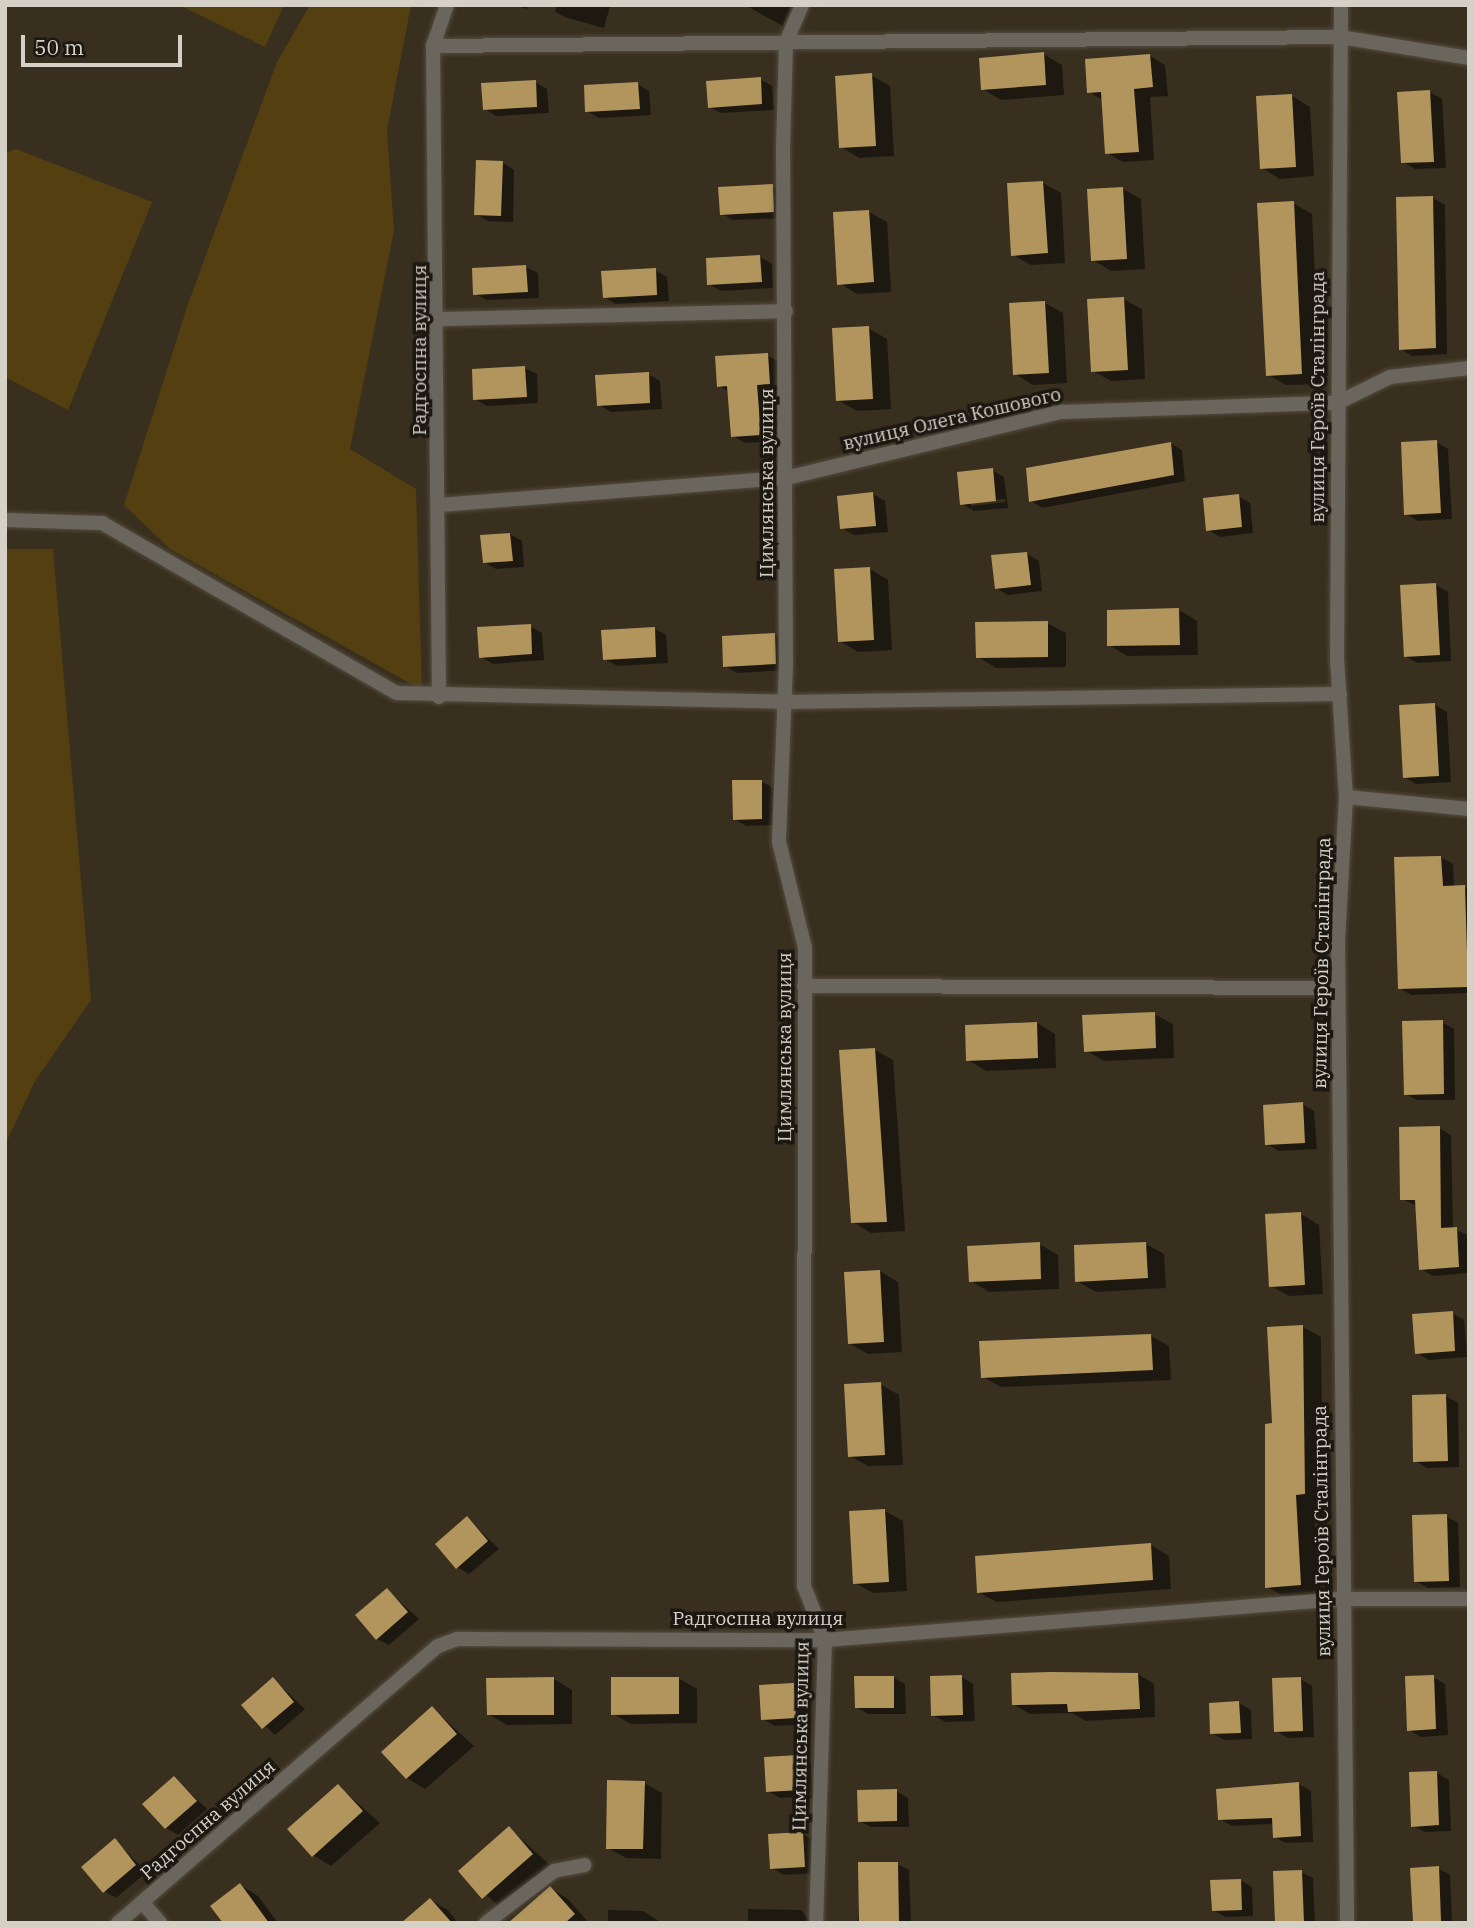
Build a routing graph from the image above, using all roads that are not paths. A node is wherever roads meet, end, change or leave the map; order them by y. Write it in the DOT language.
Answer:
graph roads {
  1 [pos="447,5"];
  2 [pos="802,5"];
  3 [pos="1341,5"];
  4 [pos="1340,37"];
  5 [pos="786,42"];
  6 [pos="433,46"];
  7 [pos="1469,58"];
  8 [pos="786,311"];
  9 [pos="440,319"];
  10 [pos="1469,368"];
  11 [pos="1337,403"];
  12 [pos="786,478"];
  13 [pos="440,505"];
  14 [pos="5,520"];
  15 [pos="1340,694"];
  16 [pos="439,697"];
  17 [pos="785,702"];
  18 [pos="1346,797"];
  19 [pos="1469,809"];
  20 [pos="804,986"];
  21 [pos="1338,988"];
  22 [pos="1469,1599"];
  23 [pos="1341,1600"];
  24 [pos="825,1640"];
  25 [pos="584,1865"];
  26 [pos="142,1902"];
  27 [pos="118,1923"];
  28 [pos="160,1923"];
  29 [pos="486,1923"];
  30 [pos="816,1923"];
  31 [pos="1347,1923"];
  1 -- 6 [label="street, Радгоспна вулиця"];
  2 -- 5 [label="street, Цимлянська вулиця"];
  3 -- 4 [label="street, вулиця Героїв Сталінграда"];
  4 -- 5 [label="street"];
  4 -- 7 [label="street"];
  4 -- 11 [label="street, вулиця Героїв Сталінграда"];
  5 -- 6 [label="street"];
  5 -- 8 [label="street, Цимлянська вулиця"];
  6 -- 9 [label="street, Радгоспна вулиця"];
  8 -- 9 [label="street"];
  8 -- 12 [label="street, Цимлянська вулиця"];
  9 -- 13 [label="street, Радгоспна вулиця"];
  10 -- 11 [label="street, вулиця Олега Кошового"];
  11 -- 12 [label="street, вулиця Олега Кошового"];
  11 -- 15 [label="street, вулиця Героїв Сталінграда"];
  12 -- 13 [label="street, вулиця Олега Кошового"];
  12 -- 17 [label="street, Цимлянська вулиця"];
  13 -- 16 [label="street, Радгоспна вулиця"];
  14 -- 16 [label="street"];
  15 -- 17 [label="street"];
  15 -- 18 [label="street, вулиця Героїв Сталінграда"];
  16 -- 17 [label="street"];
  17 -- 20 [label="street, Цимлянська вулиця"];
  18 -- 19 [label="street"];
  18 -- 21 [label="street, вулиця Героїв Сталінграда"];
  20 -- 21 [label="street"];
  20 -- 24 [label="street, Цимлянська вулиця"];
  21 -- 23 [label="street, вулиця Героїв Сталінграда"];
  22 -- 23 [label="street, Радгоспна вулиця"];
  23 -- 24 [label="street, Радгоспна вулиця"];
  23 -- 31 [label="street, вулиця Героїв Сталінграда"];
  24 -- 26 [label="street, Радгоспна вулиця"];
  24 -- 30 [label="street, Цимлянська вулиця"];
  25 -- 29 [label="street"];
  26 -- 27 [label="street, Радгоспна вулиця"];
  26 -- 28 [label="street, Радгоспна вулиця"];
}
